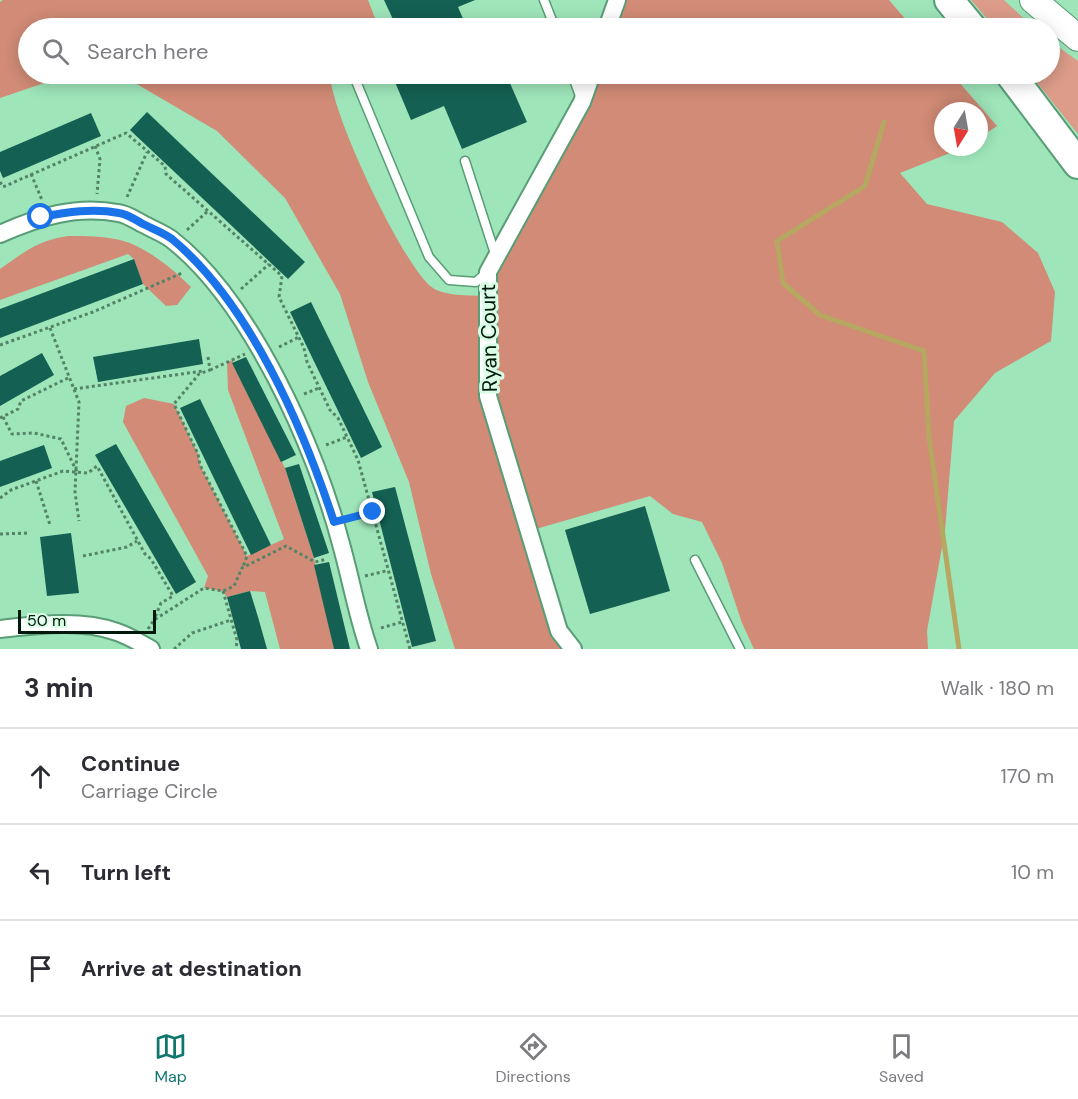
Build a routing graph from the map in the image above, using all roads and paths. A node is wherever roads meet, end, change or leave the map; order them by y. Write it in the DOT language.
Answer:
graph roads {
  1 [pos="544,0"];
  2 [pos="617,0"];
  3 [pos="949,0"];
  4 [pos="1033,0"];
  5 [pos="551,18"];
  6 [pos="611,18"];
  7 [pos="964,18"];
  8 [pos="1054,18"];
  9 [pos="1060,23"];
  10 [pos="1078,39"];
  11 [pos="357,84"];
  12 [pos="576,84"];
  13 [pos="588,84"];
  14 [pos="1018,84"];
  15 [pos="582,102"];
  16 [pos="95,146"];
  17 [pos="147,152"];
  18 [pos="465,161"];
  19 [pos="1078,164"];
  20 [pos="31,174"];
  21 [pos="0,182"];
  22 [pos="132,183"];
  23 [pos="94,211"];
  24 [pos="208,211"];
  25 [pos="46,216"];
  26 [pos="0,234"];
  27 [pos="177,244"];
  28 [pos="195,261"];
  29 [pos="269,264"];
  30 [pos="492,265"];
  31 [pos="250,280"];
  32 [pos="50,328"];
  33 [pos="299,337"];
  34 [pos="292,340"];
  35 [pos="0,345"];
  36 [pos="257,348"];
  37 [pos="208,357"];
  38 [pos="210,370"];
  39 [pos="70,377"];
  40 [pos="74,389"];
  41 [pos="2,417"];
  42 [pos="77,473"];
  43 [pos="36,481"];
  44 [pos="0,498"];
  45 [pos="373,512"];
  46 [pos="79,521"];
  47 [pos="334,522"];
  48 [pos="50,525"];
  49 [pos="30,533"];
  50 [pos="0,534"];
  51 [pos="137,541"];
  52 [pos="83,556"];
  53 [pos="695,560"];
  54 [pos="315,562"];
  55 [pos="242,568"];
  56 [pos="222,591"];
  57 [pos="154,620"];
  58 [pos="231,620"];
  59 [pos="402,622"];
  60 [pos="0,629"];
  61 [pos="366,641"];
  62 [pos="145,646"];
  63 [pos="174,649"];
  64 [pos="236,649"];
  65 [pos="410,649"];
  66 [pos="573,649"];
  67 [pos="740,649"];
  1 -- 5 [label="lane"];
  2 -- 6 [label="street"];
  3 -- 7 [label="highway"];
  4 -- 8 [label="main road"];
  9 -- 10 [label="main road"];
  11 -- 30 [label="lane"];
  12 -- 15 [label="lane"];
  13 -- 15 [label="street, Ryan Court"];
  14 -- 19 [label="highway"];
  15 -- 30 [label="street, Ryan Court"];
  16 -- 17 [label="path"];
  16 -- 20 [label="path"];
  16 -- 23 [label="path"];
  17 -- 22 [label="path"];
  17 -- 24 [label="path"];
  18 -- 30 [label="lane"];
  20 -- 21 [label="path"];
  20 -- 25 [label="path"];
  23 -- 25 [label="street"];
  23 -- 27 [label="street"];
  24 -- 27 [label="path"];
  24 -- 29 [label="path"];
  25 -- 26 [label="street"];
  27 -- 28 [label="street"];
  28 -- 32 [label="path"];
  28 -- 36 [label="street"];
  29 -- 31 [label="path"];
  29 -- 33 [label="path"];
  30 -- 66 [label="street, Ryan Court"];
  32 -- 35 [label="path"];
  32 -- 39 [label="path"];
  33 -- 34 [label="path"];
  33 -- 45 [label="path"];
  36 -- 38 [label="path"];
  36 -- 47 [label="street"];
  37 -- 38 [label="path"];
  38 -- 40 [label="path"];
  38 -- 55 [label="path"];
  39 -- 40 [label="path"];
  39 -- 41 [label="path"];
  40 -- 42 [label="path"];
  41 -- 42 [label="path"];
  42 -- 43 [label="path"];
  42 -- 46 [label="path"];
  42 -- 51 [label="path"];
  43 -- 44 [label="path"];
  43 -- 48 [label="path"];
  45 -- 47 [label="path"];
  45 -- 59 [label="path"];
  47 -- 61 [label="street"];
  49 -- 50 [label="path"];
  51 -- 52 [label="path"];
  51 -- 57 [label="path"];
  53 -- 67 [label="lane"];
  54 -- 55 [label="path"];
  55 -- 56 [label="path"];
  56 -- 57 [label="path"];
  56 -- 58 [label="path"];
  57 -- 62 [label="path"];
  58 -- 63 [label="path"];
  58 -- 64 [label="path"];
  59 -- 61 [label="path"];
  59 -- 65 [label="path"];
  60 -- 62 [label="street"];
}
